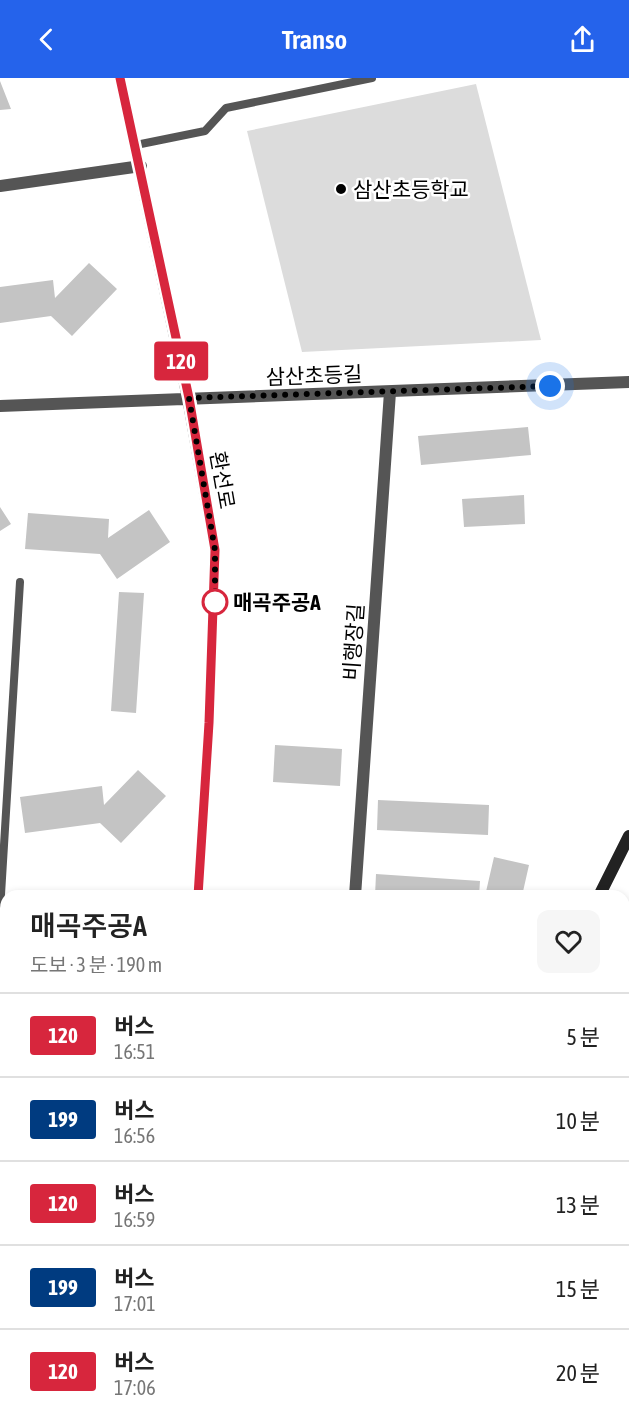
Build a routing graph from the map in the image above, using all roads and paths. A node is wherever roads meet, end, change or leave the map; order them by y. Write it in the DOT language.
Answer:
graph roads {
  1 [pos="120,78"];
  2 [pos="372,78"];
  3 [pos="136,145"];
  4 [pos="141,166"];
  5 [pos="0,186"];
  6 [pos="629,382"];
  7 [pos="390,392"];
  8 [pos="189,398"];
  9 [pos="0,406"];
  10 [pos="20,582"];
  11 [pos="629,836"];
  12 [pos="2,868"];
  13 [pos="1,890"];
  14 [pos="198,890"];
  15 [pos="354,890"];
  16 [pos="602,890"];
  1 -- 3 [label="street, 환선로"];
  2 -- 3 [label="lane"];
  3 -- 4 [label="street, 환선로"];
  4 -- 5 [label="street"];
  4 -- 8 [label="street, 환선로"];
  6 -- 7 [label="street, 삼산초등길"];
  7 -- 8 [label="street, 삼산초등길"];
  7 -- 15 [label="street, 비행장길"];
  8 -- 9 [label="street, 삼산초등길"];
  8 -- 14 [label="street, 환선로"];
  10 -- 12 [label="lane"];
  11 -- 16 [label="main road"];
  12 -- 13 [label="lane"];
}
